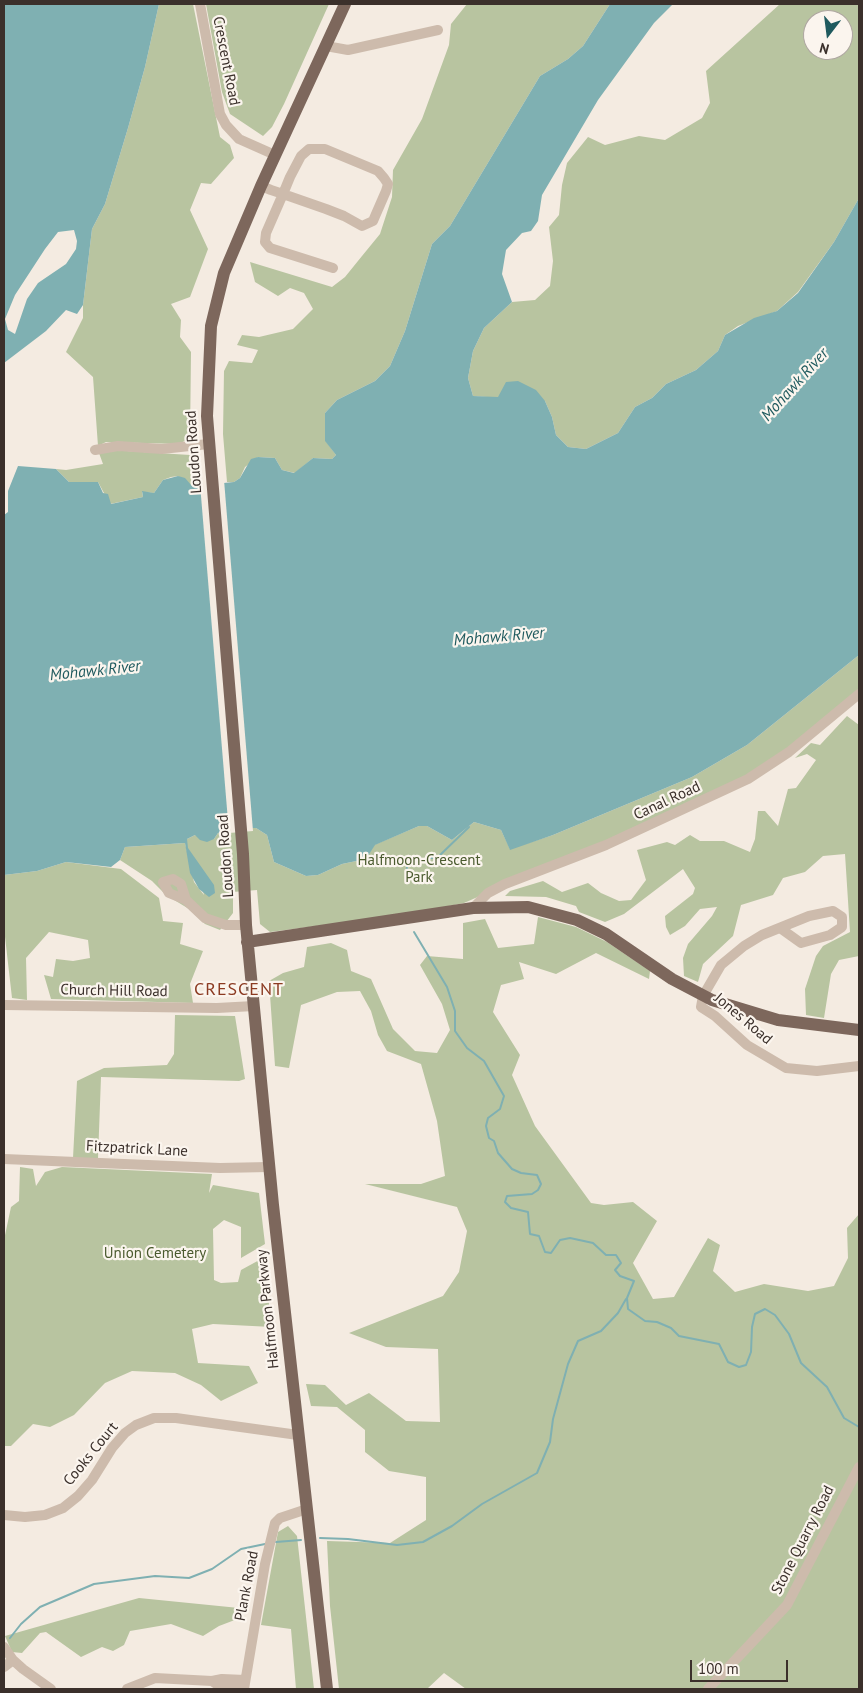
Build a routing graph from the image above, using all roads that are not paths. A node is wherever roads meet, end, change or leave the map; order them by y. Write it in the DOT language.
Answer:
graph roads {
  1 [pos="200,4"];
  2 [pos="345,4"];
  3 [pos="438,30"];
  4 [pos="326,46"];
  5 [pos="275,155"];
  6 [pos="261,186"];
  7 [pos="283,194"];
  8 [pos="333,268"];
  9 [pos="208,444"];
  10 [pos="95,450"];
  11 [pos="859,694"];
  12 [pos="186,900"];
  13 [pos="473,908"];
  14 [pos="246,925"];
  15 [pos="780,928"];
  16 [pos="248,942"];
  17 [pos="703,996"];
  18 [pos="4,1005"];
  19 [pos="254,1006"];
  20 [pos="859,1030"];
  21 [pos="859,1066"];
  22 [pos="4,1159"];
  23 [pos="269,1167"];
  24 [pos="298,1434"];
  25 [pos="859,1467"];
  26 [pos="307,1509"];
  27 [pos="4,1515"];
  28 [pos="4,1647"];
  29 [pos="13,1660"];
  30 [pos="4,1667"];
  31 [pos="212,1681"];
  32 [pos="245,1684"];
  33 [pos="51,1689"];
  34 [pos="127,1689"];
  35 [pos="238,1689"];
  36 [pos="327,1689"];
  37 [pos="708,1689"];
  1 -- 5 [label="street, Crescent Road"];
  2 -- 4 [label="main road, Loudon Road"];
  3 -- 4 [label="street"];
  4 -- 5 [label="main road, Loudon Road"];
  5 -- 6 [label="main road, Loudon Road"];
  6 -- 7 [label="street"];
  6 -- 9 [label="main road, Loudon Road"];
  7 -- 7 [label="street"];
  7 -- 8 [label="street"];
  9 -- 10 [label="street"];
  9 -- 14 [label="main road, Loudon Road"];
  11 -- 13 [label="street, Canal Road"];
  12 -- 14 [label="street"];
  13 -- 16 [label="main road"];
  13 -- 17 [label="main road"];
  14 -- 16 [label="main road, Halfmoon Parkway"];
  15 -- 15 [label="street"];
  15 -- 17 [label="street"];
  16 -- 19 [label="main road, Halfmoon Parkway"];
  17 -- 20 [label="main road"];
  17 -- 21 [label="street, Jones Road"];
  18 -- 19 [label="street, Church Hill Road"];
  19 -- 23 [label="main road, Halfmoon Parkway"];
  22 -- 23 [label="street, Fitzpatrick Lane"];
  23 -- 24 [label="main road, Halfmoon Parkway"];
  24 -- 26 [label="main road, Halfmoon Parkway"];
  24 -- 27 [label="street, Cooks Court"];
  25 -- 37 [label="street, Stone Quarry Road"];
  26 -- 32 [label="street, Plank Road"];
  26 -- 36 [label="main road, Halfmoon Parkway"];
  28 -- 29 [label="street"];
  29 -- 30 [label="street"];
  29 -- 33 [label="street"];
  31 -- 32 [label="street"];
  31 -- 34 [label="street"];
  31 -- 35 [label="street"];
}
